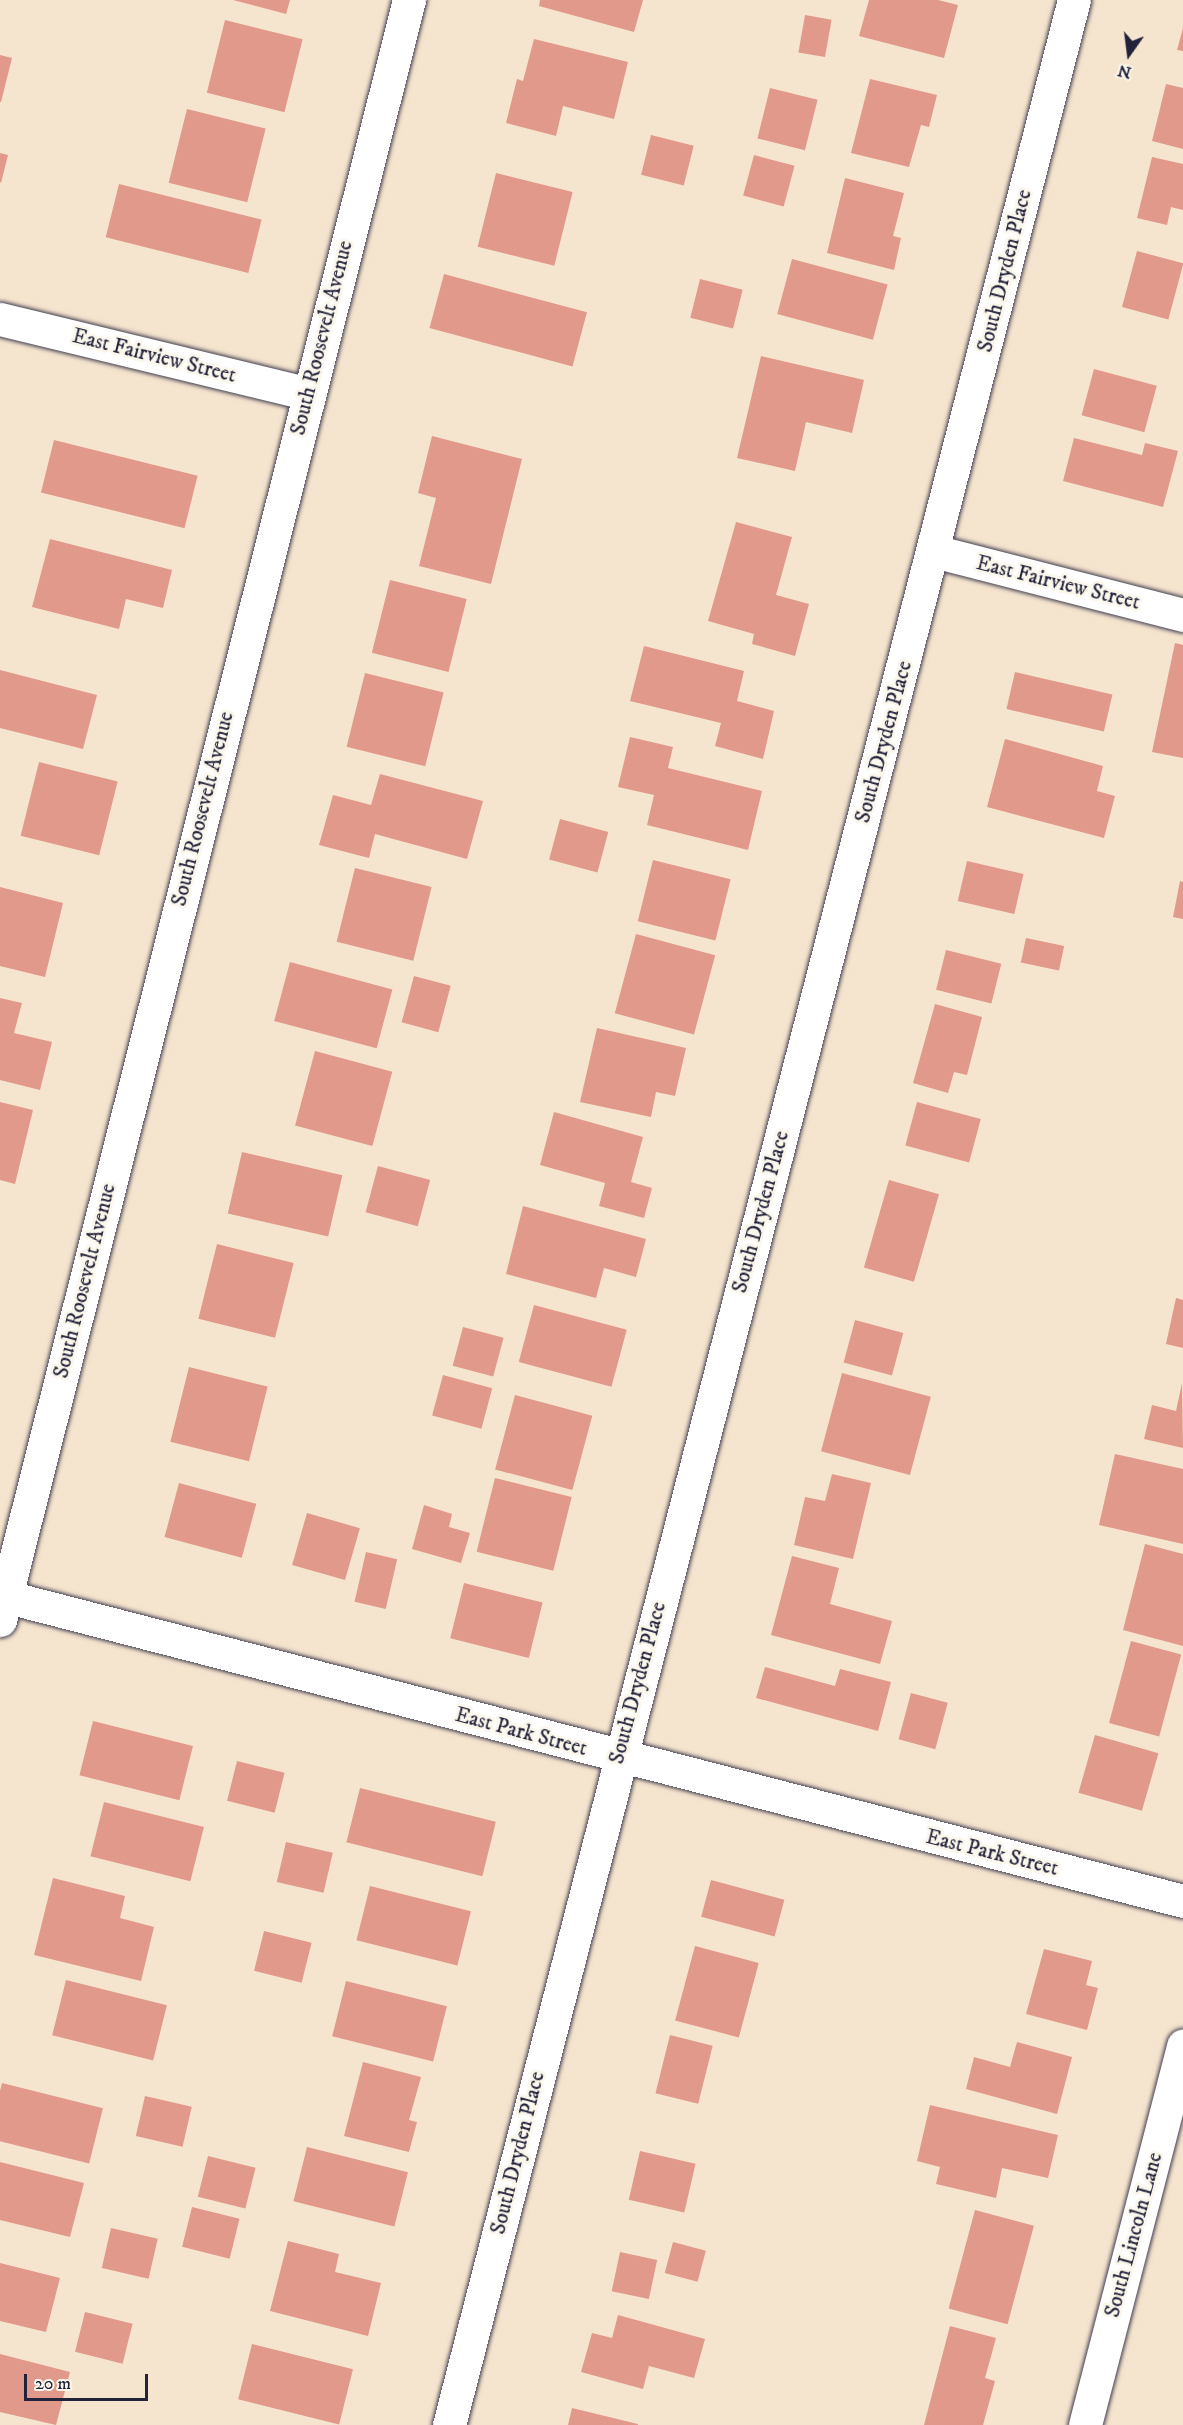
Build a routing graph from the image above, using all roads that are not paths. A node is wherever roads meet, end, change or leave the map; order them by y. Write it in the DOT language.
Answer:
graph roads {
  1 [pos="409,0"];
  2 [pos="1074,0"];
  3 [pos="0,319"];
  4 [pos="307,393"];
  5 [pos="934,551"];
  6 [pos="1183,615"];
  7 [pos="2,1604"];
  8 [pos="618,1758"];
  9 [pos="1183,1901"];
  10 [pos="1183,2045"];
  11 [pos="449,2425"];
  12 [pos="1084,2425"];
  1 -- 4 [label="street, South Roosevelt Avenue"];
  2 -- 5 [label="street, South Dryden Place"];
  3 -- 4 [label="street, East Fairview Street"];
  4 -- 7 [label="street, South Roosevelt Avenue"];
  5 -- 6 [label="street, East Fairview Street"];
  5 -- 8 [label="street, South Dryden Place"];
  7 -- 8 [label="street, East Park Street"];
  8 -- 9 [label="street, East Park Street"];
  8 -- 11 [label="street, South Dryden Place"];
  10 -- 12 [label="street, South Lincoln Lane"];
}
